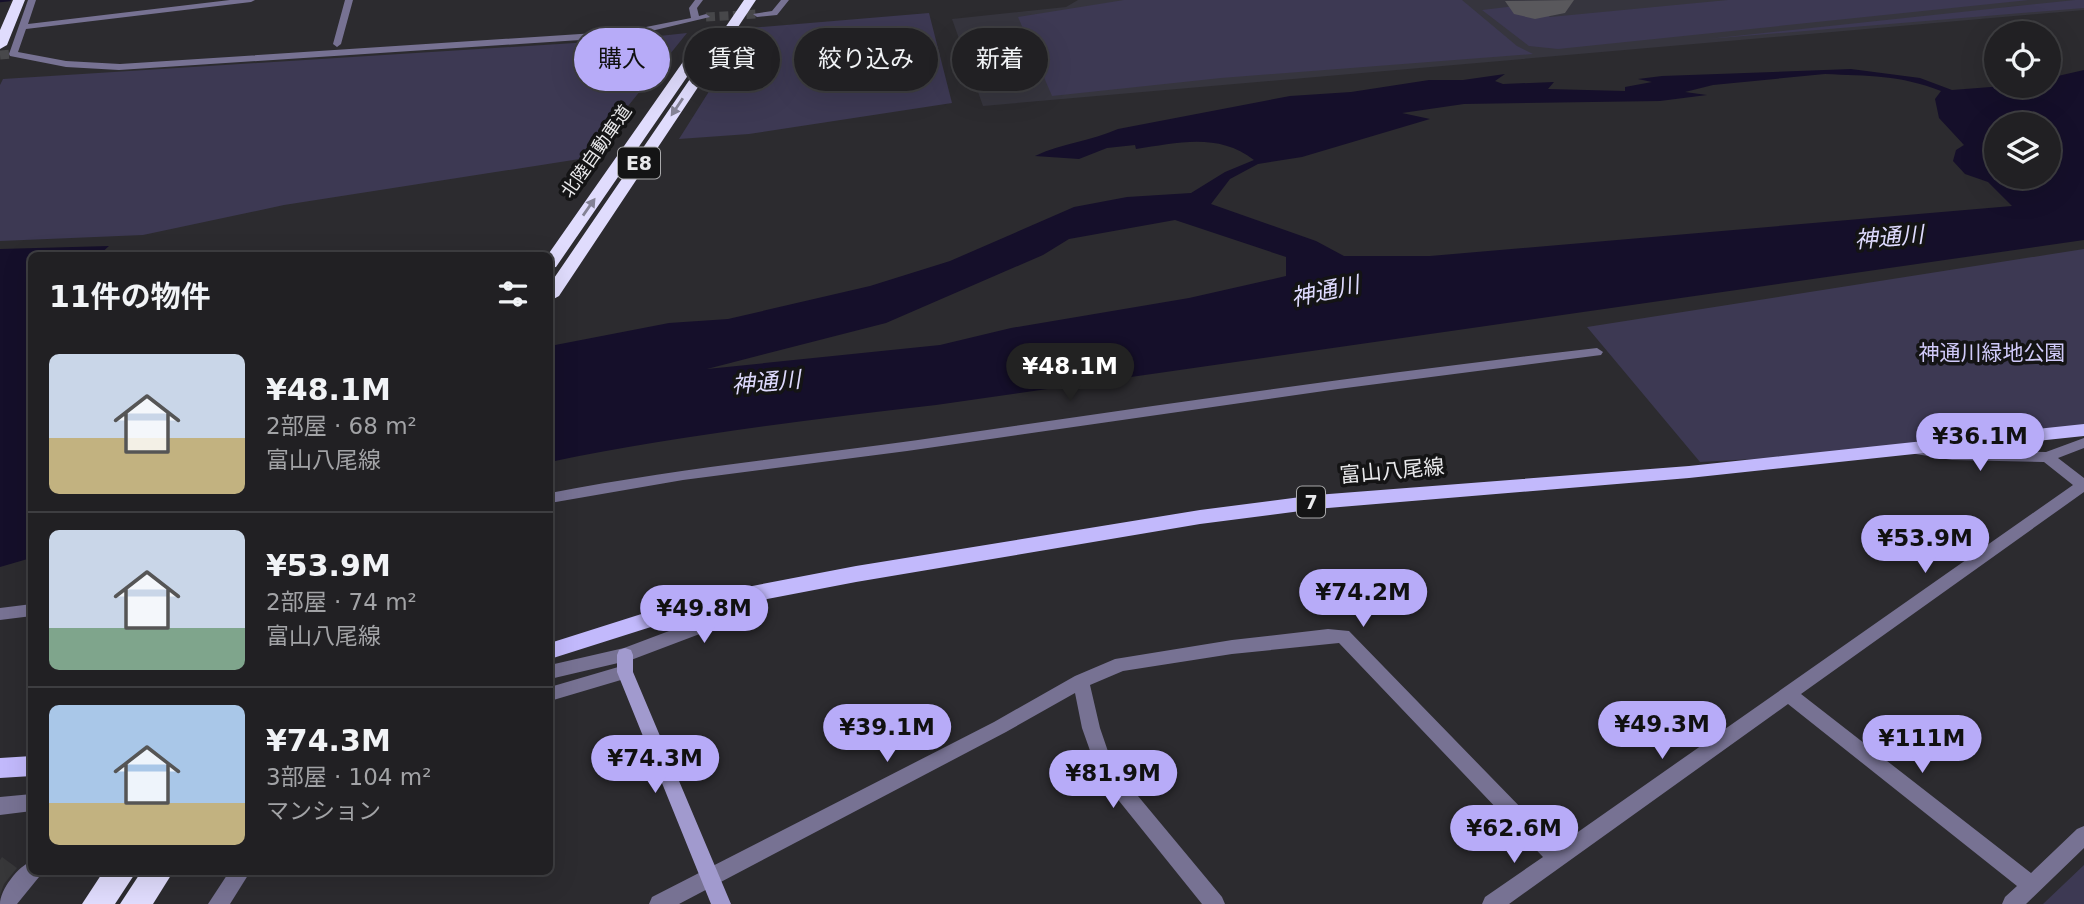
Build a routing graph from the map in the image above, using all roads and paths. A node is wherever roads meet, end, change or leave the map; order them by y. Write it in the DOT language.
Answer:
graph roads {
  1 [pos="8,0"];
  2 [pos="19,0"];
  3 [pos="32,0"];
  4 [pos="251,0"];
  5 [pos="349,0"];
  6 [pos="699,0"];
  7 [pos="734,0"];
  8 [pos="750,0"];
  9 [pos="785,0"];
  10 [pos="757,14"];
  11 [pos="0,18"];
  12 [pos="695,18"];
  13 [pos="709,24"];
  14 [pos="23,27"];
  15 [pos="337,44"];
  16 [pos="0,45"];
  17 [pos="553,258"];
  18 [pos="553,292"];
  19 [pos="1597,352"];
  20 [pos="2084,430"];
  21 [pos="2084,443"];
  22 [pos="1916,450"];
  23 [pos="2047,457"];
  24 [pos="2083,485"];
  25 [pos="553,497"];
  26 [pos="761,593"];
  27 [pos="28,610"];
  28 [pos="0,614"];
  29 [pos="553,650"];
  30 [pos="625,663"];
  31 [pos="553,672"];
  32 [pos="1081,681"];
  33 [pos="553,693"];
  34 [pos="1789,695"];
  35 [pos="28,766"];
  36 [pos="0,768"];
  37 [pos="28,802"];
  38 [pos="0,806"];
  39 [pos="2084,835"];
  40 [pos="1558,859"];
  41 [pos="28,875"];
  42 [pos="119,875"];
  43 [pos="156,875"];
  44 [pos="238,875"];
  45 [pos="710,878"];
  46 [pos="2032,886"];
  47 [pos="5,904"];
  48 [pos="97,904"];
  49 [pos="135,904"];
  50 [pos="218,904"];
  51 [pos="659,904"];
  52 [pos="721,904"];
  53 [pos="1215,904"];
  54 [pos="1492,904"];
  55 [pos="2012,904"];
  1 -- 11 [label="highway"];
  2 -- 16 [label="highway"];
  3 -- 14 [label="street"];
  4 -- 14 [label="street"];
  5 -- 15 [label="street"];
  6 -- 12 [label="street"];
  7 -- 13 [label="highway, 北陸自動車道 / E8"];
  8 -- 18 [label="highway, 北陸自動車道 / E8, one-way"];
  9 -- 10 [label="street"];
  12 -- 13 [label="street"];
  12 -- 14 [label="street"];
  17 -- 13 [label="highway, 北陸自動車道 / E8, one-way"];
  19 -- 25 [label="street"];
  20 -- 22 [label="main road, 富山八尾線 / 7"];
  21 -- 23 [label="street"];
  22 -- 23 [label="street"];
  22 -- 26 [label="main road, 富山八尾線 / 7"];
  23 -- 24 [label="street"];
  24 -- 34 [label="street"];
  26 -- 29 [label="main road, 富山八尾線 / 7"];
  26 -- 30 [label="street"];
  27 -- 28 [label="street"];
  30 -- 31 [label="street"];
  30 -- 33 [label="street"];
  30 -- 45 [label="street"];
  32 -- 40 [label="street"];
  32 -- 45 [label="street"];
  32 -- 53 [label="street"];
  34 -- 40 [label="street"];
  34 -- 46 [label="street"];
  35 -- 36 [label="main road"];
  37 -- 38 [label="street"];
  39 -- 46 [label="street"];
  40 -- 54 [label="street"];
  41 -- 47 [label="street"];
  42 -- 48 [label="highway"];
  43 -- 49 [label="highway"];
  44 -- 50 [label="street"];
  45 -- 51 [label="street"];
  45 -- 52 [label="street"];
  46 -- 55 [label="street"];
}
